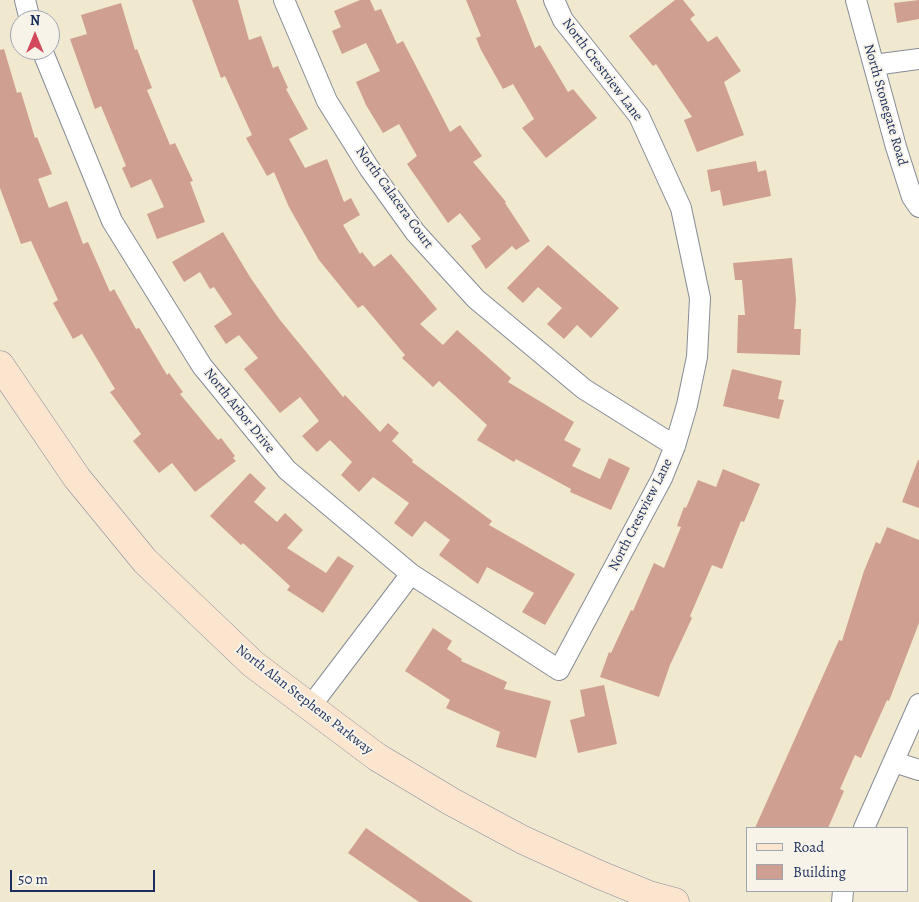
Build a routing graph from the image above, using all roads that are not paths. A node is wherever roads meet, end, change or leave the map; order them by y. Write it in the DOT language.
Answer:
graph roads {
  1 [pos="284,0"];
  2 [pos="554,0"];
  3 [pos="856,0"];
  4 [pos="919,59"];
  5 [pos="46,60"];
  6 [pos="874,65"];
  7 [pos="919,207"];
  8 [pos="0,365"];
  9 [pos="675,446"];
  10 [pos="411,574"];
  11 [pos="559,670"];
  12 [pos="919,704"];
  13 [pos="310,707"];
  14 [pos="894,762"];
  15 [pos="919,770"];
  16 [pos="864,827"];
  17 [pos="648,898"];
  18 [pos="675,902"];
  1 -- 9 [label="street, North Calacera Court"];
  2 -- 9 [label="street, North Crestview Lane"];
  3 -- 6 [label="street, North Stonegate Road"];
  4 -- 6 [label="street"];
  5 -- 10 [label="street, North Arbor Drive"];
  6 -- 7 [label="street, North Stonegate Road"];
  8 -- 13 [label="street, North Alan Stephens Parkway"];
  9 -- 11 [label="street, North Crestview Lane"];
  10 -- 11 [label="street, North Arbor Drive"];
  10 -- 13 [label="street"];
  12 -- 14 [label="street"];
  13 -- 17 [label="street, North Alan Stephens Parkway"];
  14 -- 15 [label="street"];
  14 -- 16 [label="street"];
  17 -- 18 [label="street, North Alan Stephens Parkway"];
}
